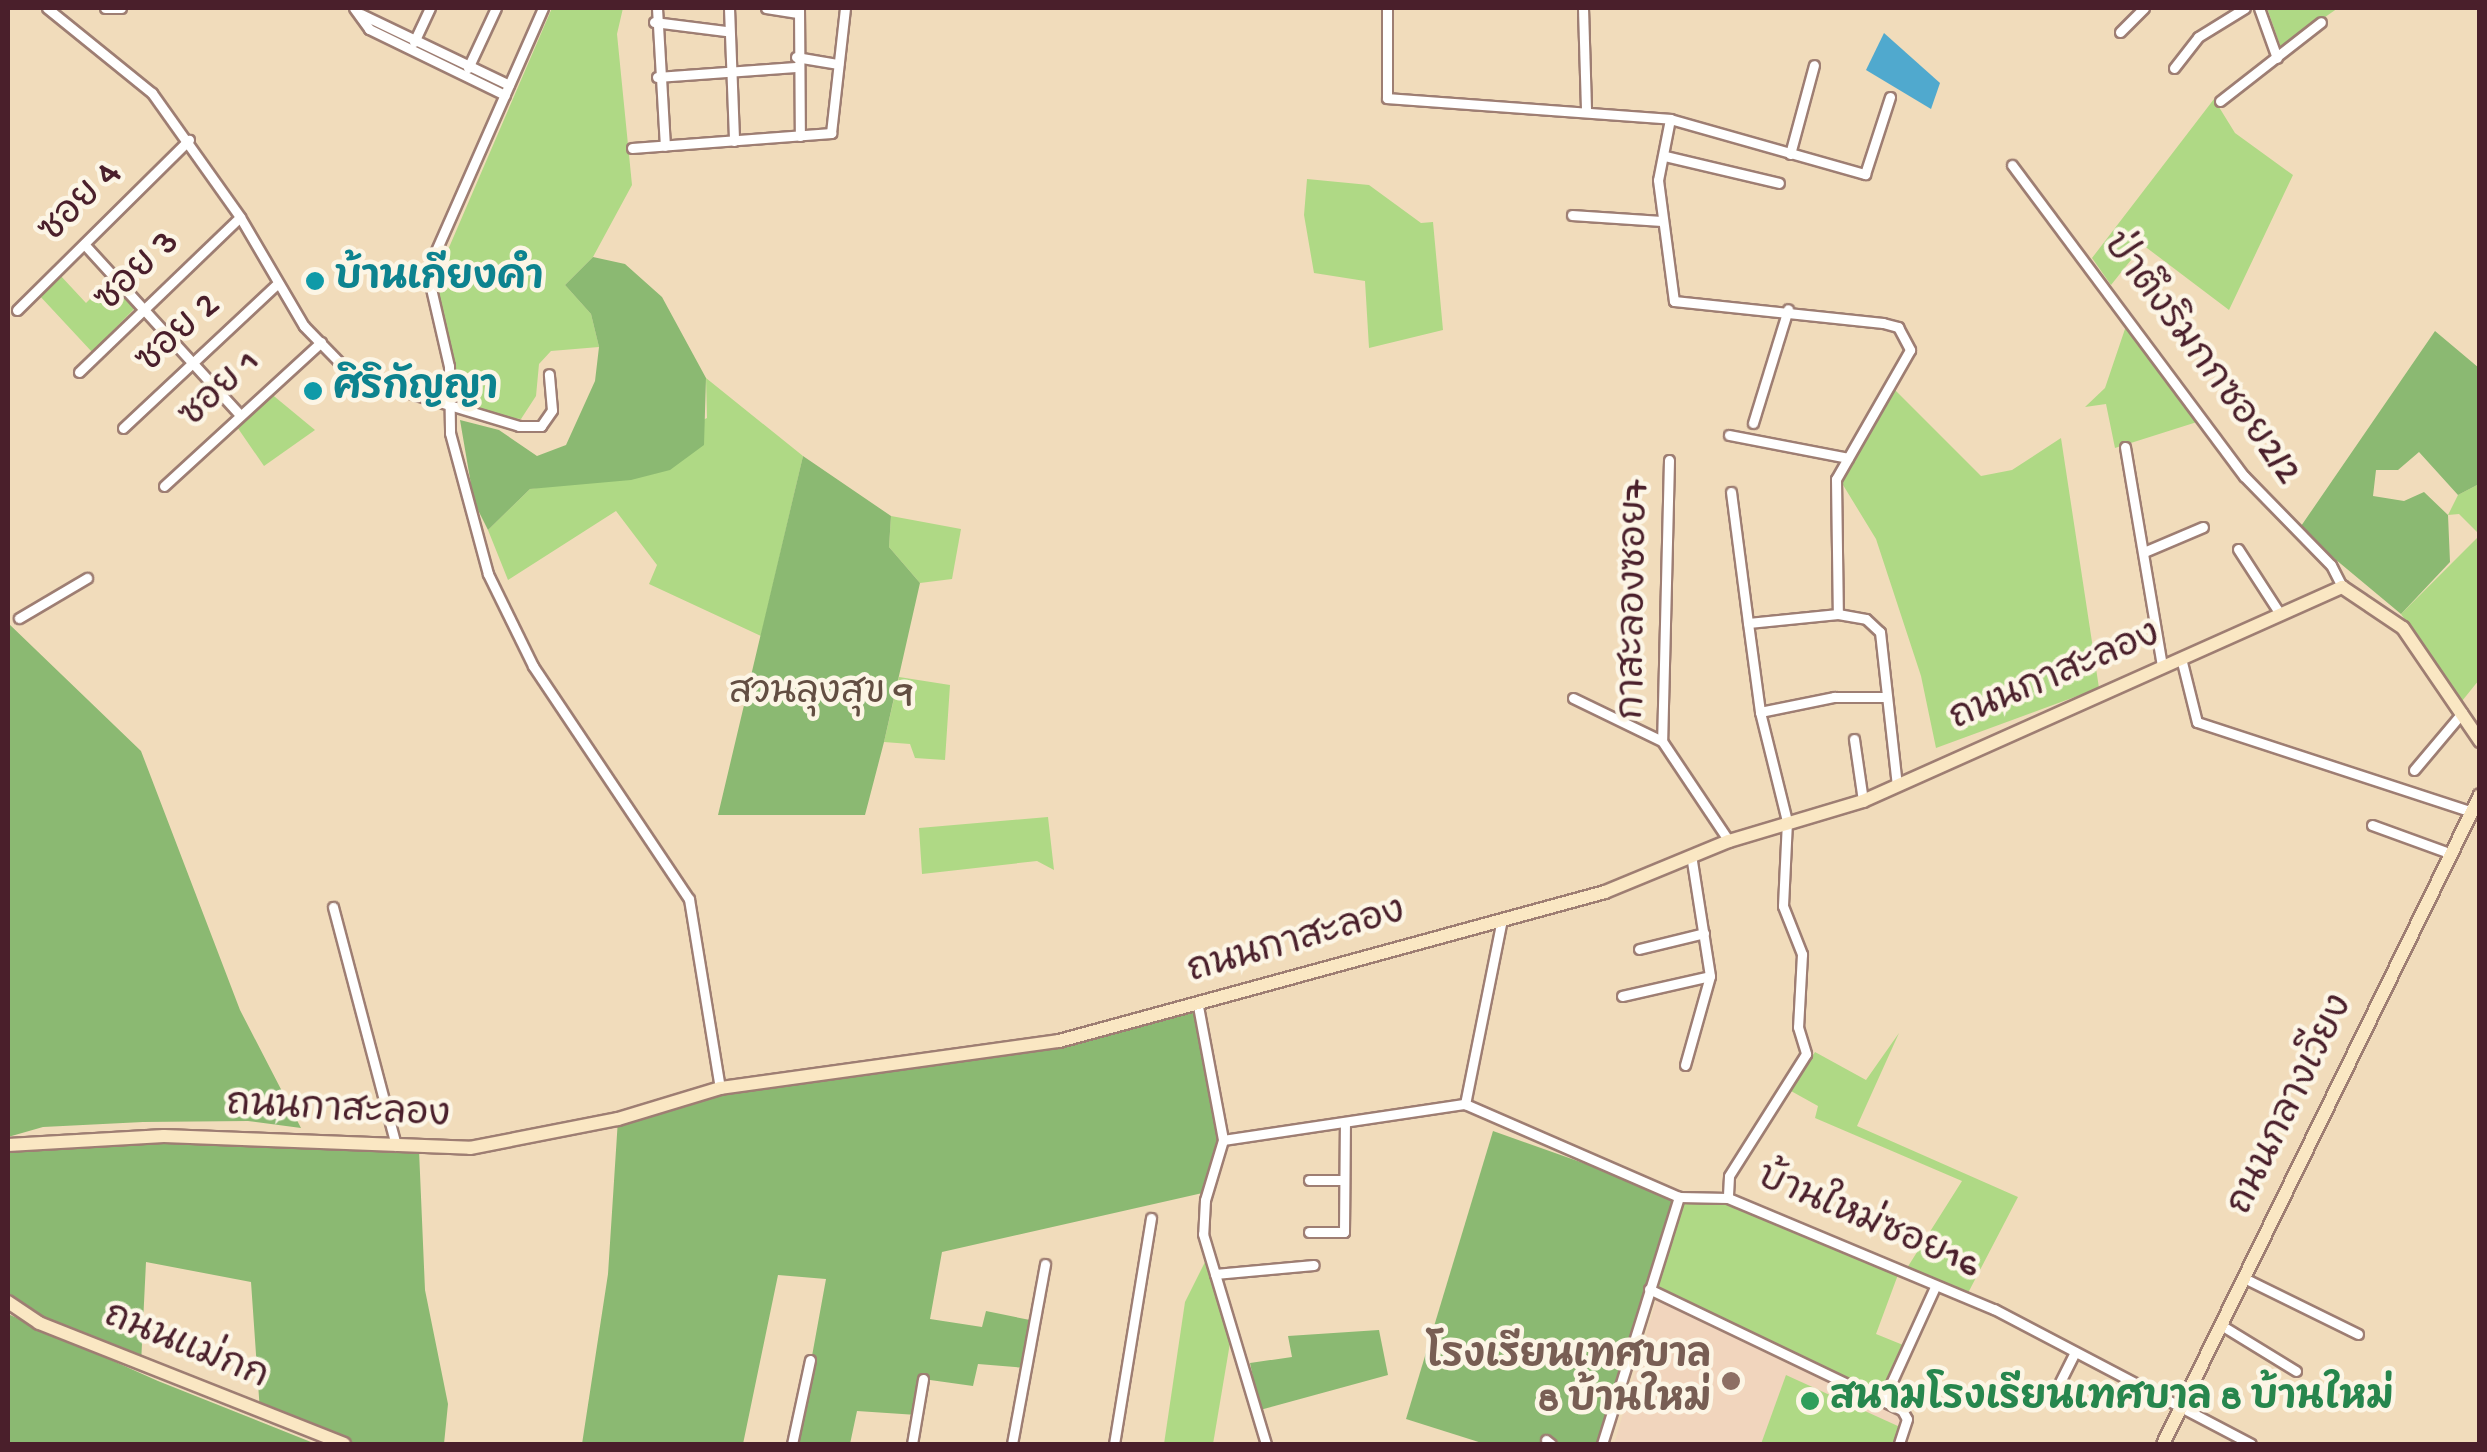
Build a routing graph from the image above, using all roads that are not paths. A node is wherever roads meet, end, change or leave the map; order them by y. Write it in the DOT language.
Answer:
graph roads {
  1 [pos="47,8"];
  2 [pos="105,8"];
  3 [pos="121,8"];
  4 [pos="430,8"];
  5 [pos="496,8"];
  6 [pos="543,8"];
  7 [pos="656,8"];
  8 [pos="729,8"];
  9 [pos="766,8"];
  10 [pos="845,8"];
  11 [pos="1387,8"];
  12 [pos="1584,8"];
  13 [pos="2144,8"];
  14 [pos="2245,8"];
  15 [pos="2259,8"];
  16 [pos="356,10"];
  17 [pos="799,10"];
  18 [pos="654,22"];
  19 [pos="2321,22"];
  20 [pos="725,31"];
  21 [pos="2120,32"];
  22 [pos="412,45"];
  23 [pos="2277,58"];
  24 [pos="796,62"];
  25 [pos="838,64"];
  26 [pos="1814,66"];
  27 [pos="2174,68"];
  28 [pos="466,71"];
  29 [pos="727,73"];
  30 [pos="658,77"];
  31 [pos="507,90"];
  32 [pos="1890,97"];
  33 [pos="2220,101"];
  34 [pos="1586,112"];
  35 [pos="1670,119"];
  36 [pos="800,136"];
  37 [pos="189,140"];
  38 [pos="734,141"];
  39 [pos="665,146"];
  40 [pos="632,148"];
  41 [pos="1790,154"];
  42 [pos="1665,156"];
  43 [pos="2012,164"];
  44 [pos="1779,183"];
  45 [pos="1572,216"];
  46 [pos="240,218"];
  47 [pos="1661,220"];
  48 [pos="84,244"];
  49 [pos="276,284"];
  50 [pos="1788,309"];
  51 [pos="17,310"];
  52 [pos="144,310"];
  53 [pos="322,342"];
  54 [pos="194,366"];
  55 [pos="79,372"];
  56 [pos="549,374"];
  57 [pos="450,405"];
  58 [pos="238,414"];
  59 [pos="1753,424"];
  60 [pos="123,428"];
  61 [pos="1729,435"];
  62 [pos="2125,447"];
  63 [pos="1848,458"];
  64 [pos="1669,460"];
  65 [pos="164,486"];
  66 [pos="1731,492"];
  67 [pos="2203,527"];
  68 [pos="2238,548"];
  69 [pos="2144,552"];
  70 [pos="87,578"];
  71 [pos="2342,587"];
  72 [pos="1838,614"];
  73 [pos="2280,614"];
  74 [pos="19,618"];
  75 [pos="1748,623"];
  76 [pos="2181,658"];
  77 [pos="2162,666"];
  78 [pos="1886,697"];
  79 [pos="1573,698"];
  80 [pos="1760,712"];
  81 [pos="2462,713"];
  82 [pos="1854,739"];
  83 [pos="1662,741"];
  84 [pos="2480,741"];
  85 [pos="2414,770"];
  86 [pos="1897,785"];
  87 [pos="2480,795"];
  88 [pos="1864,800"];
  89 [pos="2469,811"];
  90 [pos="1786,822"];
  91 [pos="2372,825"];
  92 [pos="1729,840"];
  93 [pos="2449,853"];
  94 [pos="1691,855"];
  95 [pos="333,907"];
  96 [pos="1502,916"];
  97 [pos="1704,933"];
  98 [pos="1638,949"];
  99 [pos="1710,976"];
  100 [pos="1622,996"];
  101 [pos="1198,1006"];
  102 [pos="1685,1065"];
  103 [pos="720,1088"];
  104 [pos="1466,1104"];
  105 [pos="1345,1122"];
  106 [pos="1223,1140"];
  107 [pos="8,1145"];
  108 [pos="397,1149"];
  109 [pos="1309,1180"];
  110 [pos="1344,1180"];
  111 [pos="1680,1197"];
  112 [pos="1728,1198"];
  113 [pos="1152,1218"];
  114 [pos="1309,1232"];
  115 [pos="1045,1264"];
  116 [pos="1314,1265"];
  117 [pos="1215,1274"];
  118 [pos="2244,1278"];
  119 [pos="1935,1287"];
  120 [pos="1649,1289"];
  121 [pos="8,1302"];
  122 [pos="2222,1325"];
  123 [pos="2358,1334"];
  124 [pos="2076,1352"];
  125 [pos="810,1360"];
  126 [pos="2296,1371"];
  127 [pos="923,1379"];
  128 [pos="2054,1394"];
  129 [pos="1883,1401"];
  130 [pos="2180,1410"];
  131 [pos="344,1444"];
  132 [pos="792,1444"];
  133 [pos="912,1444"];
  134 [pos="1012,1444"];
  135 [pos="1114,1444"];
  136 [pos="1266,1444"];
  137 [pos="1602,1444"];
  138 [pos="1899,1444"];
  139 [pos="2163,1444"];
  140 [pos="2251,1444"];
  1 -- 37 [label="street"];
  2 -- 3 [label="street"];
  4 -- 22 [label="street"];
  5 -- 28 [label="street"];
  6 -- 31 [label="street"];
  7 -- 18 [label="street"];
  8 -- 20 [label="street"];
  9 -- 17 [label="street"];
  10 -- 25 [label="street"];
  11 -- 34 [label="street"];
  12 -- 34 [label="street"];
  13 -- 21 [label="street"];
  14 -- 27 [label="street"];
  15 -- 23 [label="street"];
  16 -- 22 [label="street"];
  17 -- 24 [label="street"];
  18 -- 20 [label="street"];
  18 -- 30 [label="street"];
  19 -- 23 [label="street"];
  20 -- 29 [label="street"];
  22 -- 28 [label="street"];
  23 -- 33 [label="street"];
  24 -- 25 [label="street"];
  24 -- 29 [label="street"];
  24 -- 36 [label="street"];
  25 -- 36 [label="street"];
  26 -- 41 [label="street"];
  28 -- 31 [label="street"];
  29 -- 30 [label="street"];
  29 -- 38 [label="street"];
  30 -- 39 [label="street"];
  31 -- 57 [label="street"];
  32 -- 41 [label="street"];
  34 -- 35 [label="street"];
  35 -- 41 [label="street"];
  35 -- 42 [label="street"];
  36 -- 38 [label="street"];
  37 -- 46 [label="street"];
  37 -- 48 [label="street, ซอย 4"];
  38 -- 39 [label="street"];
  39 -- 40 [label="street"];
  42 -- 44 [label="street"];
  42 -- 47 [label="street"];
  43 -- 71 [label="street, ป่าตึงริมกกซอย2/2"];
  45 -- 47 [label="street"];
  46 -- 49 [label="street"];
  46 -- 52 [label="street, ซอย 3"];
  47 -- 50 [label="street"];
  48 -- 51 [label="street, ซอย 4"];
  48 -- 52 [label="street"];
  49 -- 53 [label="street"];
  49 -- 54 [label="street, ซอย 2"];
  50 -- 59 [label="street"];
  50 -- 63 [label="street"];
  52 -- 54 [label="street"];
  52 -- 55 [label="street, ซอย 3"];
  53 -- 57 [label="street"];
  53 -- 58 [label="street, ซอย 1"];
  54 -- 58 [label="street"];
  54 -- 60 [label="street, ซอย 2"];
  56 -- 57 [label="street"];
  57 -- 103 [label="street"];
  58 -- 65 [label="street, ซอย 1"];
  61 -- 63 [label="street"];
  62 -- 69 [label="street"];
  63 -- 72 [label="street"];
  64 -- 83 [label="street, กาสะลองซอย7"];
  66 -- 75 [label="street, บ้านใหม่ซอย16"];
  67 -- 69 [label="street"];
  68 -- 73 [label="street"];
  69 -- 77 [label="street"];
  70 -- 74 [label="street"];
  71 -- 73 [label="street, ถนนกาสะลอง"];
  71 -- 81 [label="street"];
  72 -- 75 [label="street"];
  72 -- 78 [label="street"];
  73 -- 76 [label="street, ถนนกาสะลอง"];
  75 -- 80 [label="street, บ้านใหม่ซอย16"];
  76 -- 77 [label="street, ถนนกาสะลอง"];
  76 -- 89 [label="street"];
  77 -- 86 [label="street, ถนนกาสะลอง"];
  78 -- 80 [label="street"];
  78 -- 86 [label="street"];
  79 -- 83 [label="street"];
  80 -- 90 [label="street, บ้านใหม่ซอย16"];
  81 -- 84 [label="street"];
  81 -- 85 [label="street"];
  82 -- 88 [label="street"];
  83 -- 92 [label="street, กาสะลองซอย7"];
  86 -- 88 [label="street, ถนนกาสะลอง"];
  87 -- 89 [label="street, ถนนกลางเวียง"];
  88 -- 90 [label="street, ถนนกาสะลอง"];
  89 -- 93 [label="street, ถนนกลางเวียง"];
  90 -- 92 [label="street, ถนนกาสะลอง"];
  90 -- 112 [label="street, บ้านใหม่ซอย16"];
  91 -- 93 [label="street"];
  92 -- 94 [label="street, ถนนกาสะลอง"];
  93 -- 118 [label="street, ถนนกลางเวียง"];
  94 -- 96 [label="street, ถนนกาสะลอง"];
  94 -- 97 [label="street"];
  95 -- 108 [label="street"];
  96 -- 101 [label="street, ถนนกาสะลอง"];
  96 -- 104 [label="street"];
  97 -- 98 [label="street"];
  97 -- 99 [label="street"];
  99 -- 100 [label="street"];
  99 -- 102 [label="street"];
  101 -- 103 [label="street, ถนนกาสะลอง"];
  101 -- 106 [label="street"];
  103 -- 108 [label="street, ถนนกาสะลอง"];
  104 -- 105 [label="street"];
  104 -- 111 [label="street"];
  105 -- 106 [label="street"];
  105 -- 110 [label="street"];
  106 -- 117 [label="street"];
  107 -- 108 [label="street, ถนนกาสะลอง"];
  109 -- 110 [label="street"];
  110 -- 114 [label="street"];
  111 -- 112 [label="street"];
  111 -- 120 [label="street"];
  112 -- 119 [label="street, บ้านใหม่ซอย16"];
  113 -- 135 [label="street"];
  115 -- 134 [label="street"];
  116 -- 117 [label="street"];
  117 -- 136 [label="street"];
  118 -- 122 [label="street, ถนนกลางเวียง"];
  118 -- 123 [label="street"];
  119 -- 124 [label="street, บ้านใหม่ซอย16"];
  119 -- 129 [label="street"];
  120 -- 129 [label="street"];
  120 -- 137 [label="street"];
  121 -- 131 [label="street, ถนนแม่กก"];
  122 -- 126 [label="street"];
  122 -- 130 [label="street, ถนนกลางเวียง"];
  124 -- 128 [label="street"];
  124 -- 130 [label="street, บ้านใหม่ซอย16"];
  125 -- 132 [label="street"];
  127 -- 133 [label="street"];
  129 -- 138 [label="street"];
  130 -- 139 [label="street, ถนนกลางเวียง"];
  130 -- 140 [label="street, บ้านใหม่ซอย16"];
}
